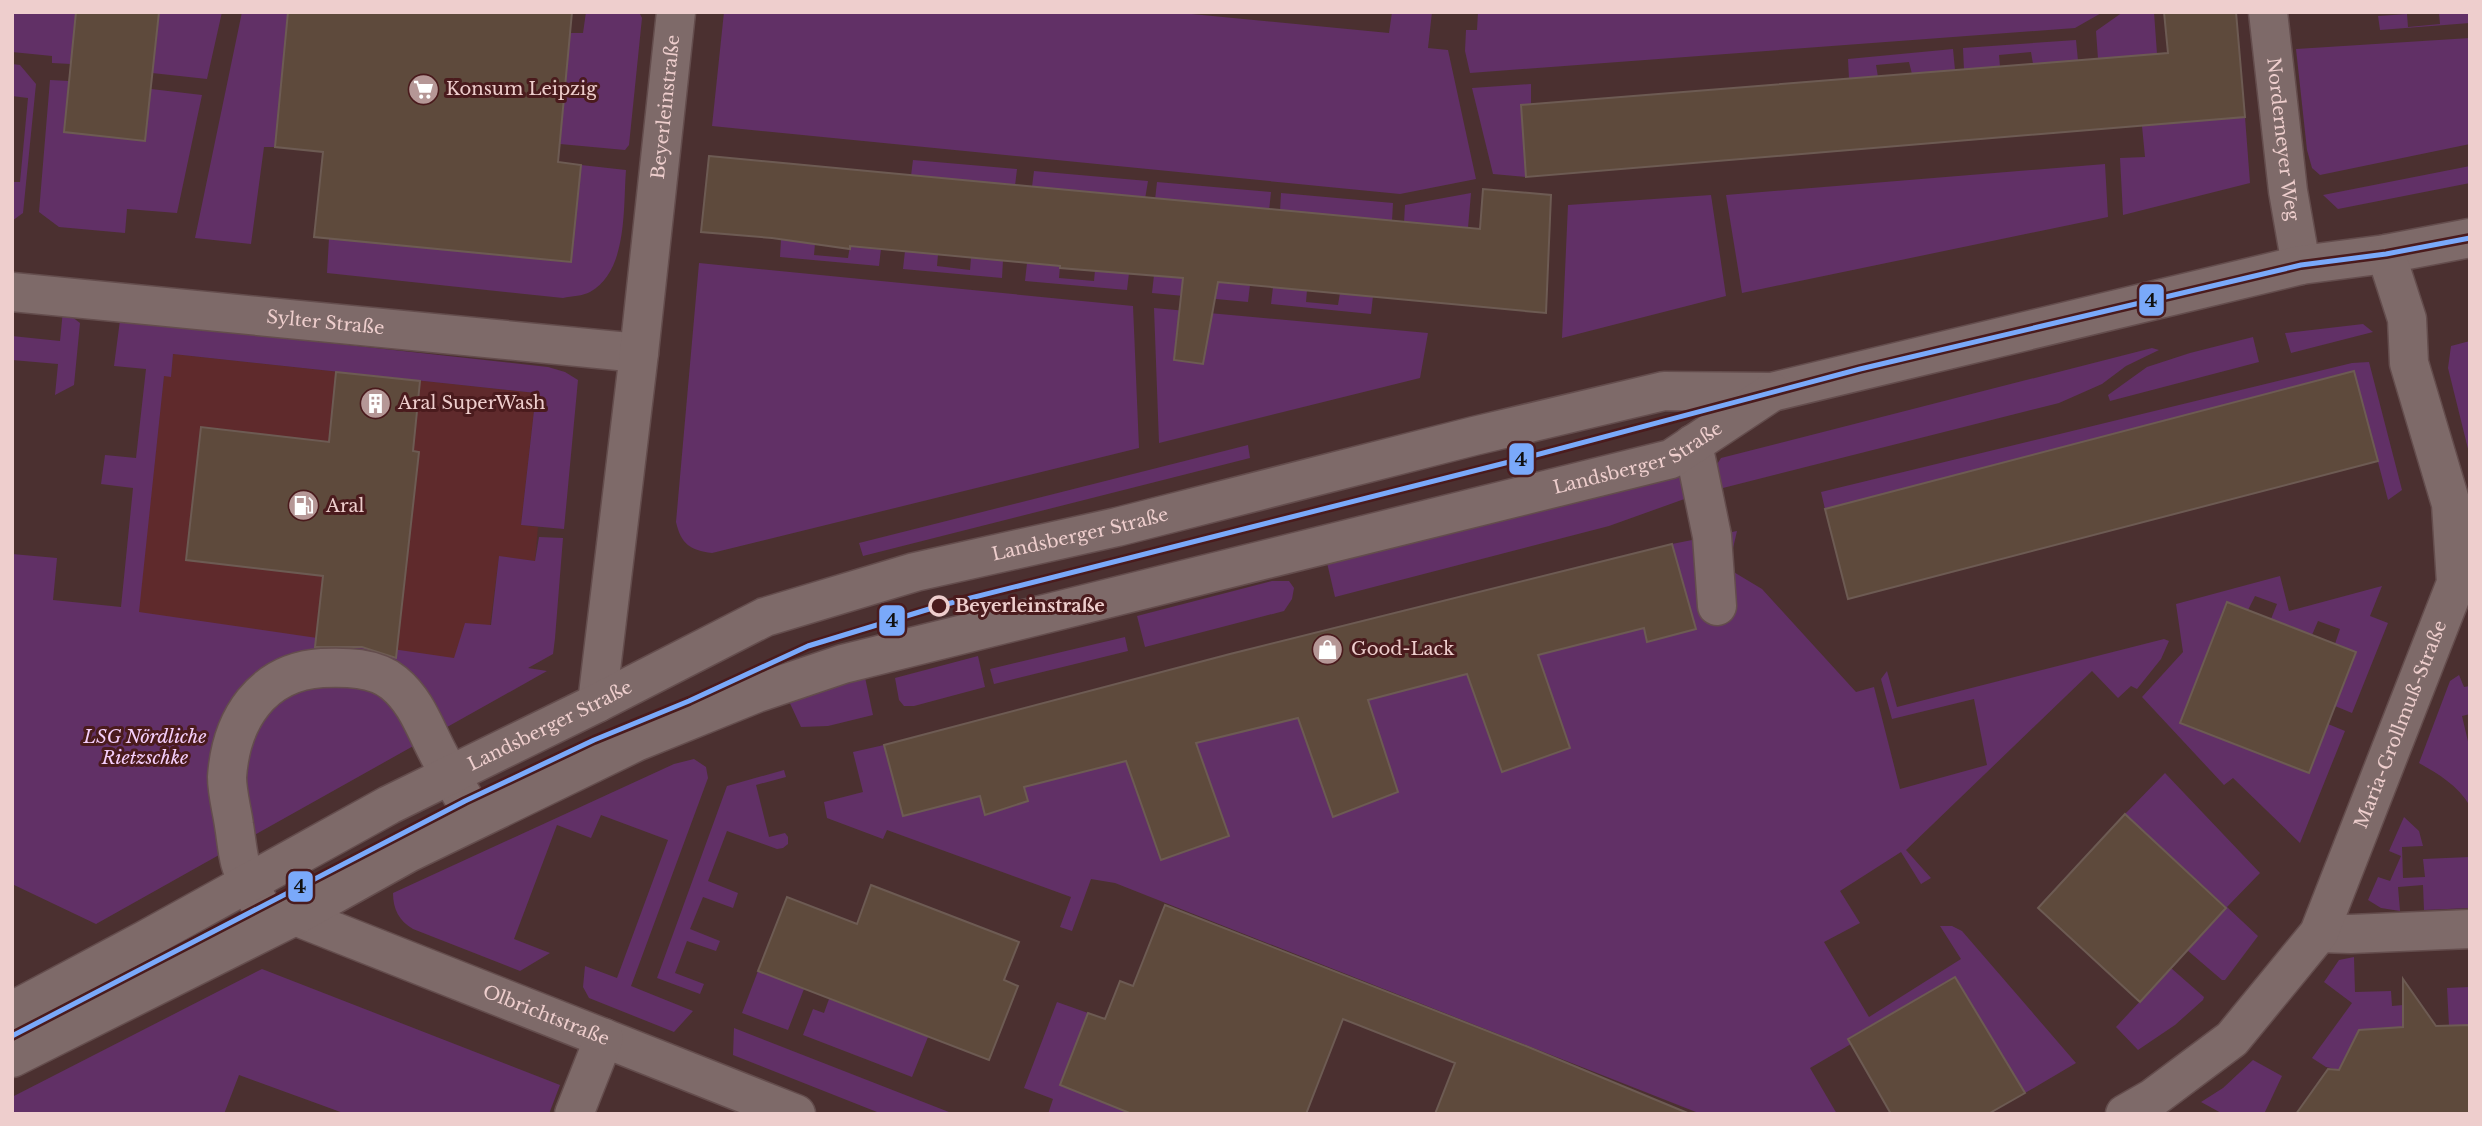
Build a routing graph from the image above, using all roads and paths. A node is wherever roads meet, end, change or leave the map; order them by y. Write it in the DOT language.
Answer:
graph roads {
  1 [pos="676,12"];
  2 [pos="2268,12"];
  3 [pos="2466,239"];
  4 [pos="2386,254"];
  5 [pos="2301,265"];
  6 [pos="12,292"];
  7 [pos="639,353"];
  8 [pos="1772,392"];
  9 [pos="1693,444"];
  10 [pos="1717,606"];
  11 [pos="597,703"];
  12 [pos="450,775"];
  13 [pos="476,820"];
  14 [pos="249,882"];
  15 [pos="283,921"];
  16 [pos="2470,929"];
  17 [pos="2319,933"];
  18 [pos="12,1011"];
  19 [pos="604,1038"];
  20 [pos="12,1058"];
  21 [pos="574,1114"];
  22 [pos="796,1114"];
  23 [pos="2125,1114"];
  1 -- 7 [label="street, Beyerleinstraße"];
  2 -- 5 [label="street, Norderneyer Weg"];
  3 -- 4 [label="street"];
  4 -- 5 [label="street"];
  4 -- 17 [label="street, Maria-Grollmuß-Straße"];
  5 -- 8 [label="street"];
  6 -- 7 [label="street, Sylter Straße"];
  7 -- 11 [label="street, Beyerleinstraße"];
  8 -- 9 [label="street, Landsberger Straße"];
  8 -- 11 [label="street, Landsberger Straße"];
  9 -- 10 [label="street"];
  9 -- 13 [label="street, Landsberger Straße"];
  11 -- 12 [label="street, Landsberger Straße"];
  12 -- 13 [label="street"];
  12 -- 14 [label="street, Landsberger Straße"];
  12 -- 14 [label="street"];
  13 -- 15 [label="street, Landsberger Straße"];
  14 -- 15 [label="street"];
  14 -- 18 [label="street, Landsberger Straße"];
  15 -- 19 [label="street, Olbrichtstraße"];
  15 -- 20 [label="street, Landsberger Straße"];
  16 -- 17 [label="street"];
  17 -- 23 [label="street, Maria-Grollmuß-Straße"];
  19 -- 21 [label="street"];
  19 -- 22 [label="street, Olbrichtstraße"];
}
